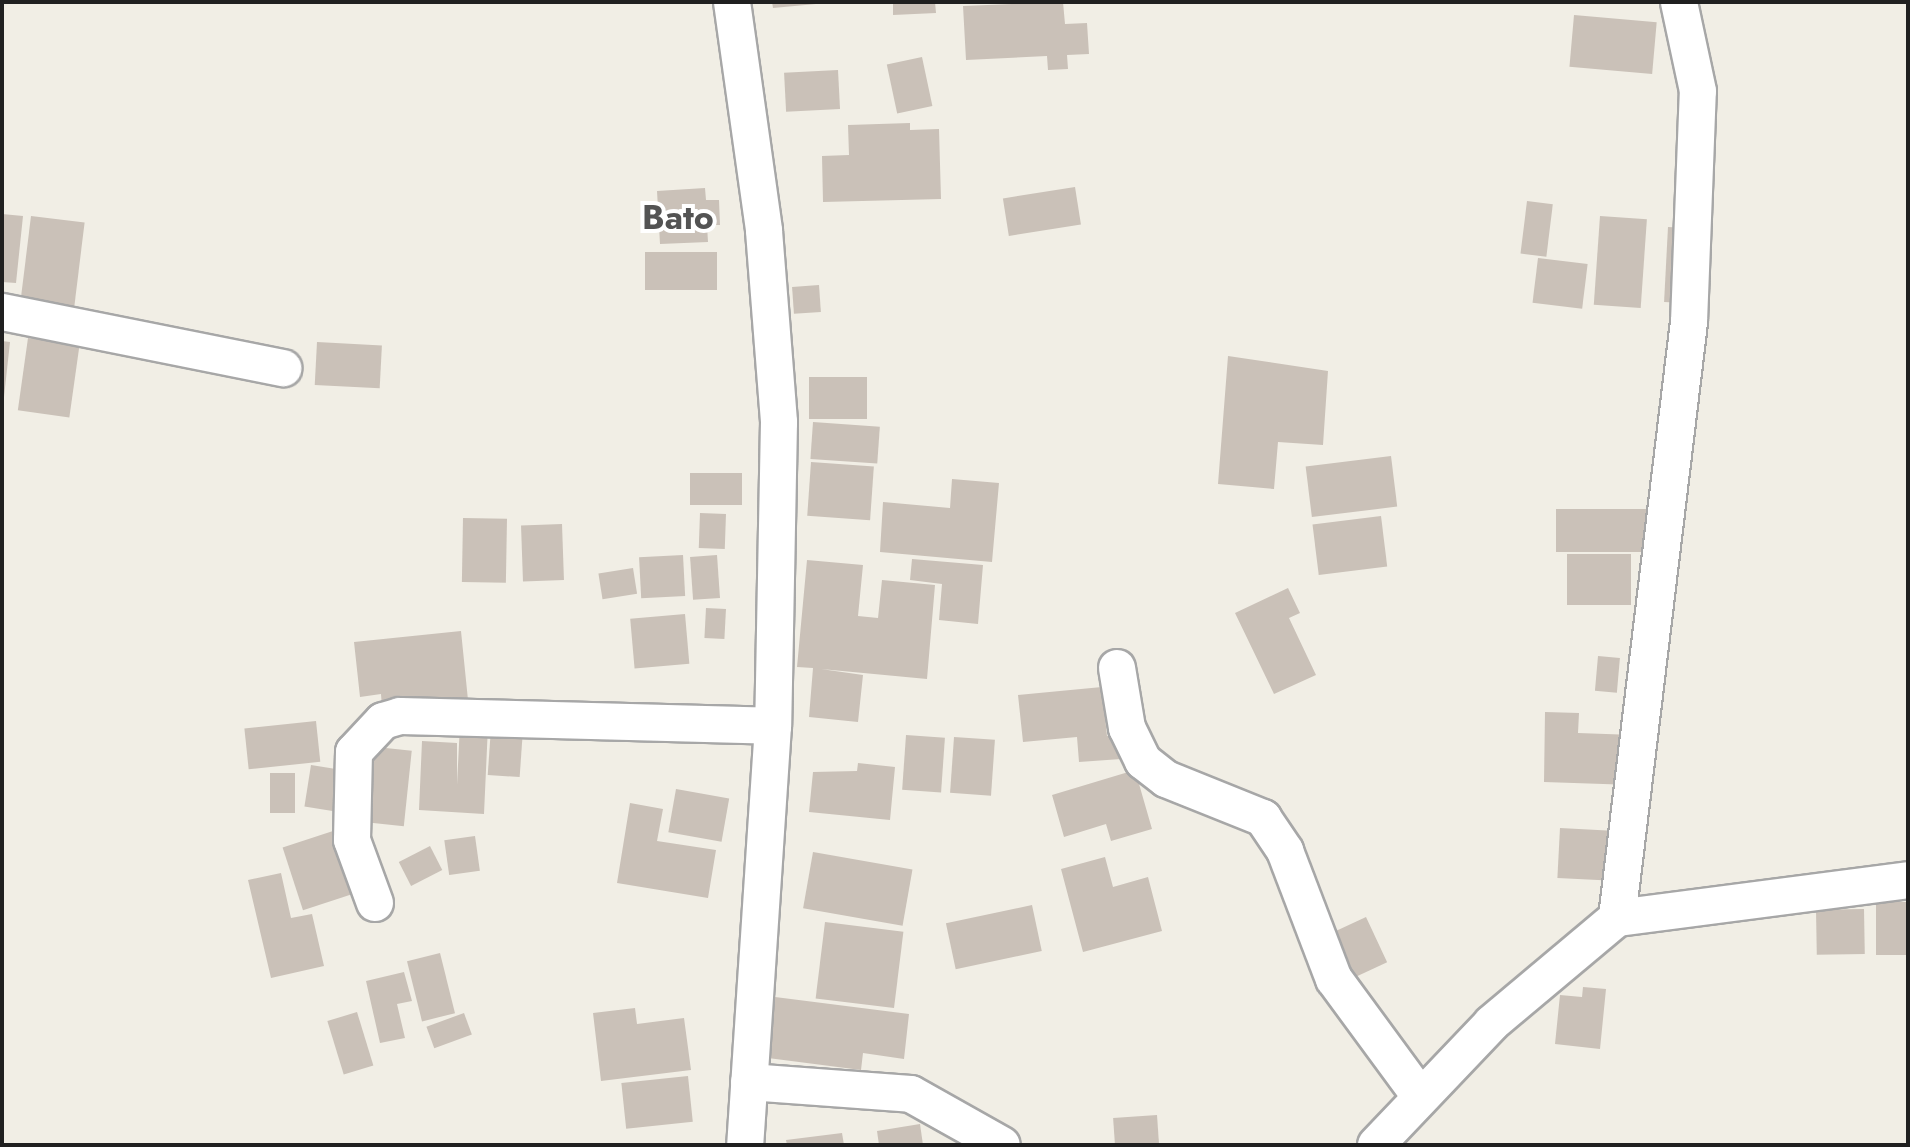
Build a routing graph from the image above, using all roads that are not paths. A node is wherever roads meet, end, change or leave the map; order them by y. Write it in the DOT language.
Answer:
graph roads {
  1 [pos="732,2"];
  2 [pos="1679,2"];
  3 [pos="2,312"];
  4 [pos="283,368"];
  5 [pos="1117,668"];
  6 [pos="773,726"];
  7 [pos="1908,880"];
  8 [pos="375,903"];
  9 [pos="1617,918"];
  10 [pos="749,1082"];
  11 [pos="1420,1096"];
  12 [pos="745,1145"];
  13 [pos="1002,1145"];
  14 [pos="1376,1145"];
  1 -- 6 [label="street"];
  2 -- 9 [label="street"];
  3 -- 4 [label="street"];
  5 -- 11 [label="street"];
  6 -- 8 [label="street"];
  6 -- 10 [label="street"];
  7 -- 9 [label="street"];
  9 -- 11 [label="street"];
  10 -- 12 [label="street"];
  10 -- 13 [label="street"];
  11 -- 14 [label="street"];
}
